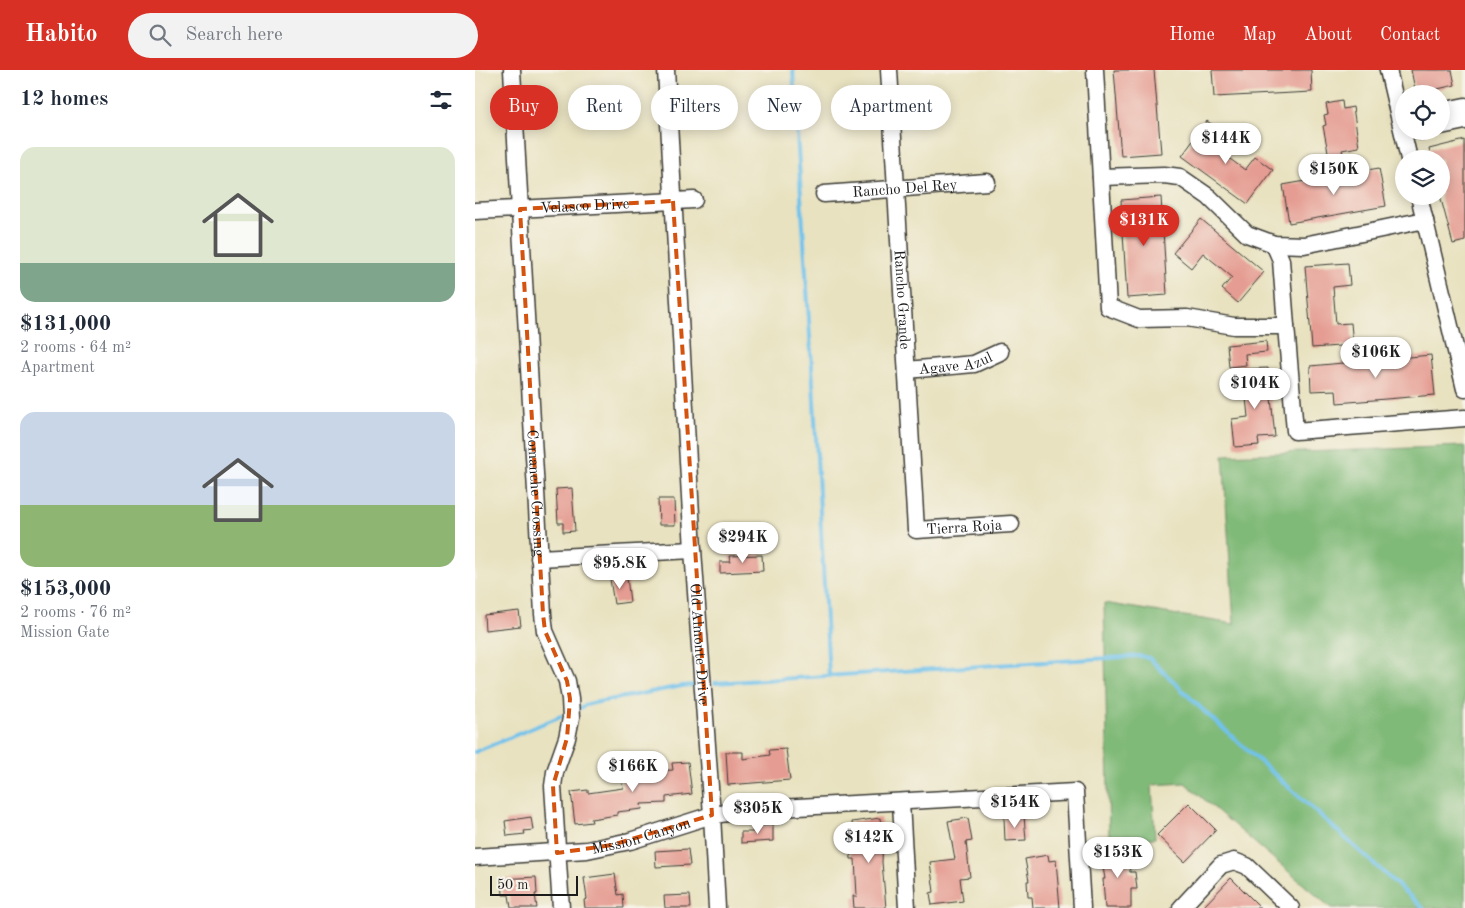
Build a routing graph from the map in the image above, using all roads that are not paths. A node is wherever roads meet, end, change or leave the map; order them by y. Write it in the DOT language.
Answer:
graph roads {
  1 [pos="512,70"];
  2 [pos="666,70"];
  3 [pos="889,70"];
  4 [pos="1095,70"];
  5 [pos="1388,70"];
  6 [pos="1395,97"];
  7 [pos="1465,106"];
  8 [pos="1450,109"];
  9 [pos="1465,121"];
  10 [pos="1450,124"];
  11 [pos="1101,177"];
  12 [pos="987,182"];
  13 [pos="896,188"];
  14 [pos="824,194"];
  15 [pos="694,200"];
  16 [pos="673,201"];
  17 [pos="1421,205"];
  18 [pos="520,209"];
  19 [pos="475,212"];
  20 [pos="1425,220"];
  21 [pos="1275,244"];
  22 [pos="1286,326"];
  23 [pos="1000,352"];
  24 [pos="907,370"];
  25 [pos="1465,390"];
  26 [pos="1465,418"];
  27 [pos="1011,524"];
  28 [pos="916,530"];
  29 [pos="693,550"];
  30 [pos="539,558"];
  31 [pos="901,803"];
  32 [pos="712,815"];
  33 [pos="557,853"];
  34 [pos="475,857"];
  35 [pos="561,908"];
  36 [pos="717,908"];
  37 [pos="907,908"];
  38 [pos="1082,908"];
  39 [pos="1181,908"];
  40 [pos="1291,908"];
  1 -- 18 [label="street, Comanche Crossing"];
  2 -- 16 [label="street, Old Almonte Drive"];
  3 -- 13 [label="street, Rancho Grande"];
  4 -- 11 [label="street"];
  5 -- 6 [label="street"];
  7 -- 8 [label="street"];
  9 -- 10 [label="street"];
  11 -- 21 [label="street"];
  11 -- 22 [label="street"];
  12 -- 13 [label="street, Rancho Del Rey"];
  13 -- 14 [label="street, Rancho Del Rey"];
  13 -- 24 [label="street, Rancho Grande"];
  15 -- 16 [label="street, Velasco Drive"];
  16 -- 18 [label="street, Velasco Drive"];
  16 -- 29 [label="street, Old Almonte Drive"];
  17 -- 20 [label="street"];
  18 -- 19 [label="street, Velasco Drive"];
  18 -- 30 [label="street, Comanche Crossing"];
  20 -- 21 [label="street"];
  20 -- 25 [label="street"];
  21 -- 22 [label="street"];
  22 -- 26 [label="street"];
  23 -- 24 [label="street, Agave Azul"];
  24 -- 28 [label="street, Rancho Grande"];
  27 -- 28 [label="street, Tierra Roja"];
  29 -- 30 [label="street"];
  29 -- 32 [label="street, Old Almonte Drive"];
  30 -- 33 [label="street, Comanche Crossing"];
  31 -- 32 [label="street, Mission Canyon"];
  31 -- 37 [label="street"];
  31 -- 38 [label="street, Mission Canyon"];
  32 -- 33 [label="street, Mission Canyon"];
  32 -- 36 [label="street, Old Almonte Drive"];
  33 -- 34 [label="street, Mission Canyon"];
  33 -- 35 [label="street, Comanche Crossing"];
  39 -- 40 [label="street"];
}
